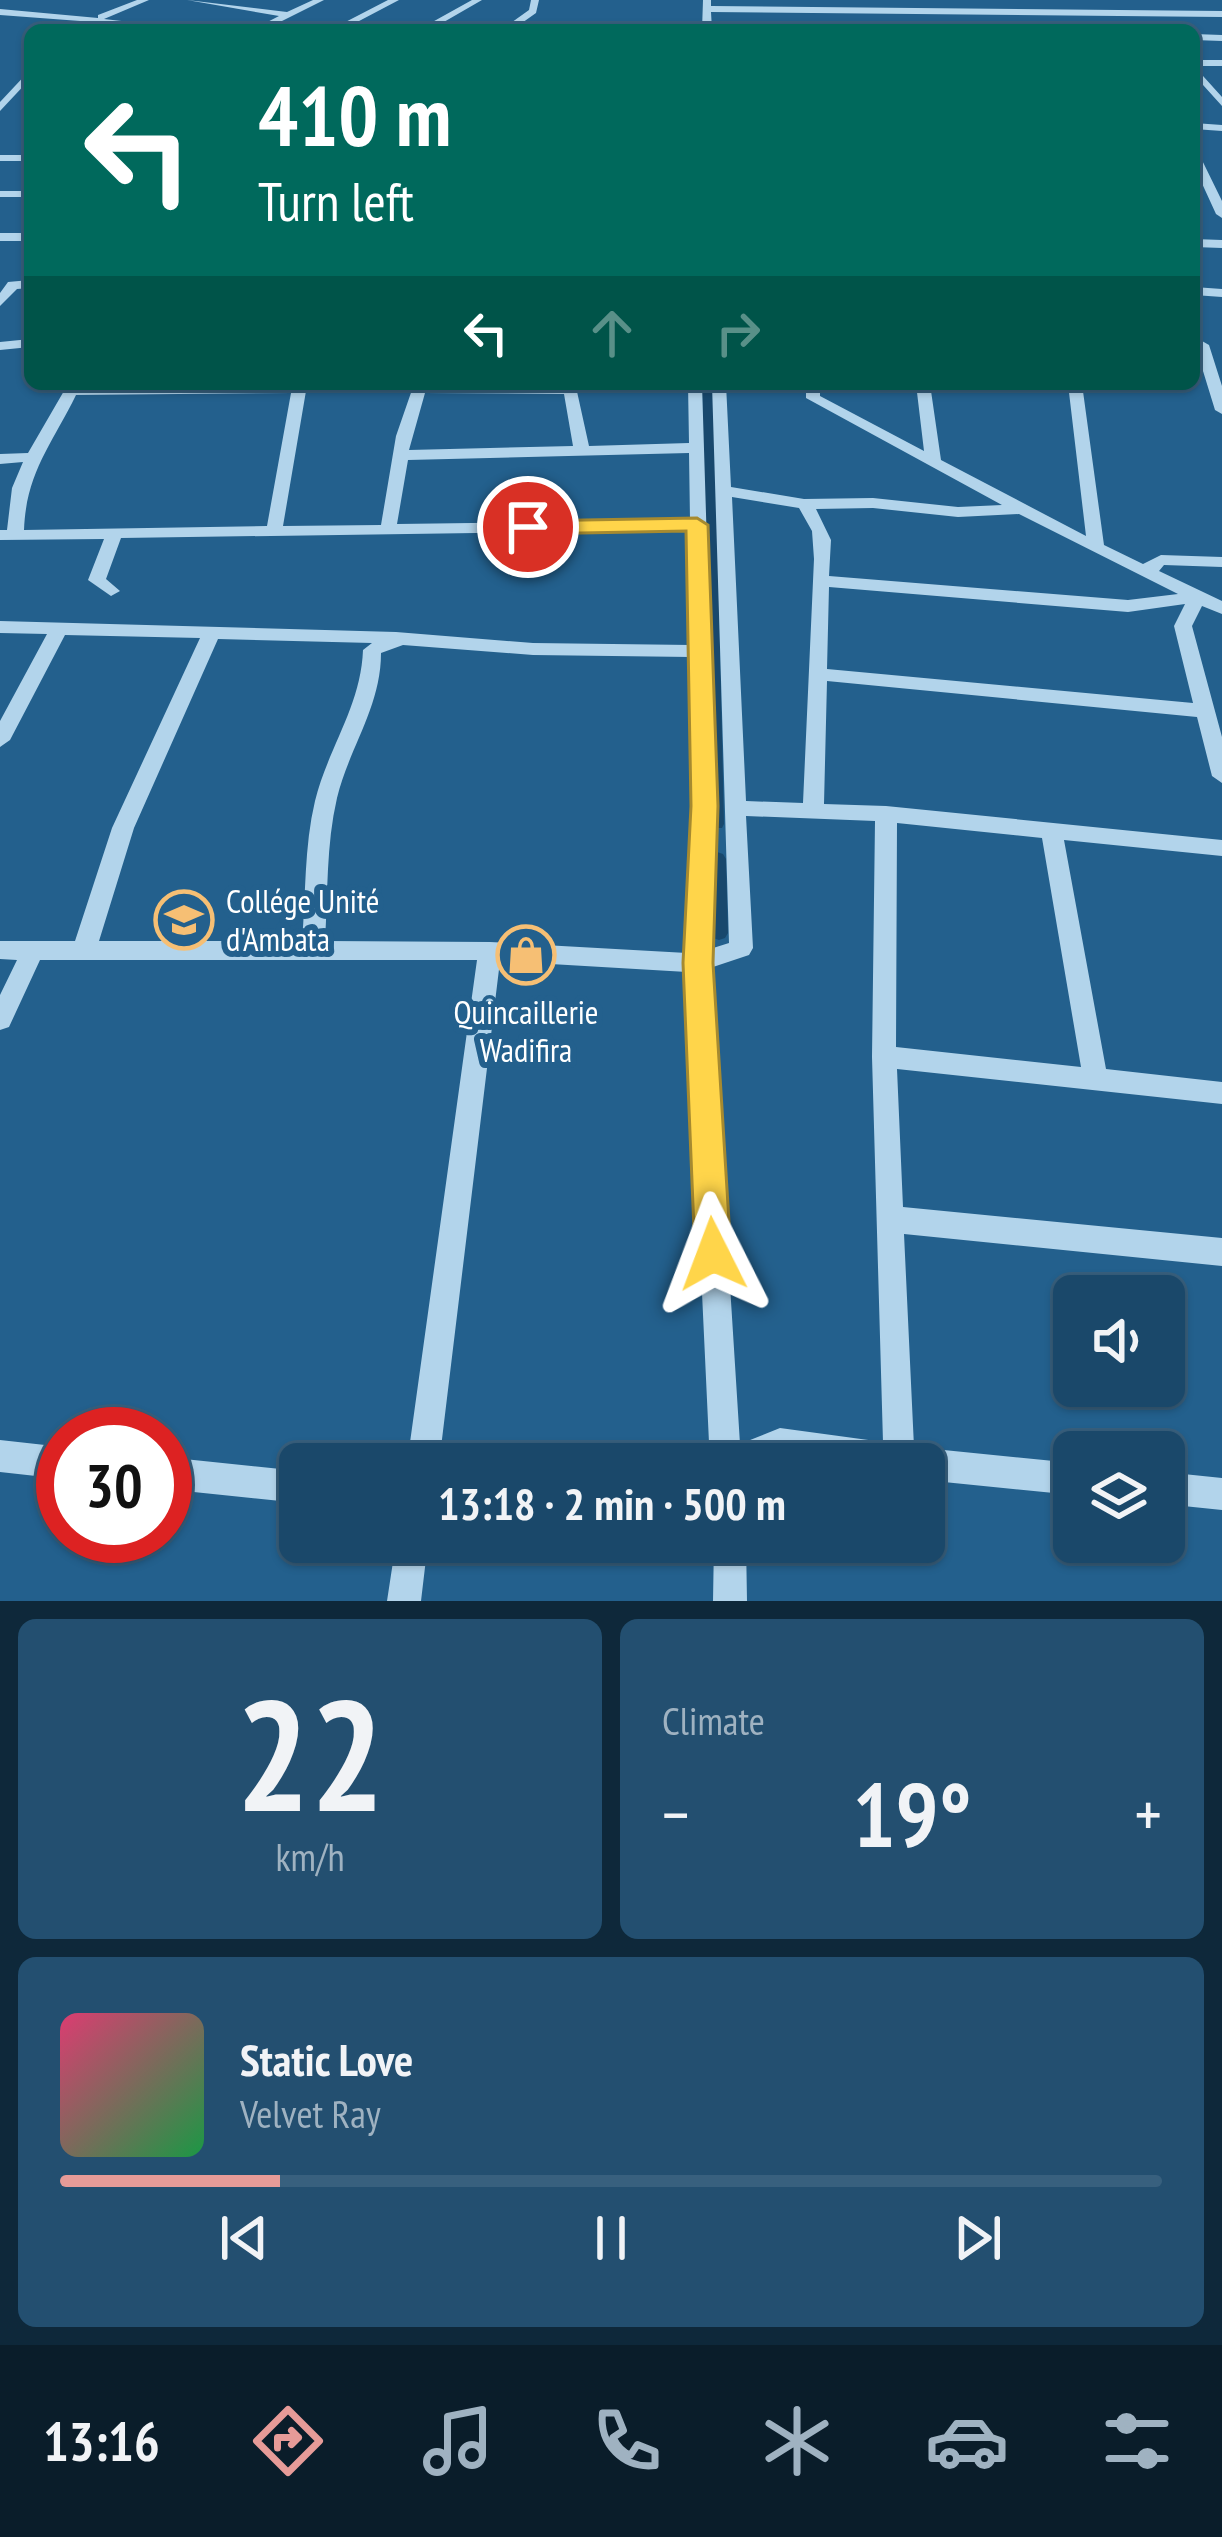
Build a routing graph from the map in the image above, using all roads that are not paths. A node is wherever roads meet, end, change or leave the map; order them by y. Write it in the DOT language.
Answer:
graph roads {
  1 [pos="145,0"];
  2 [pos="190,0"];
  3 [pos="320,0"];
  4 [pos="478,0"];
  5 [pos="535,0"];
  6 [pos="984,0"];
  7 [pos="1136,0"];
  8 [pos="368,3"];
  9 [pos="390,3"];
  10 [pos="707,4"];
  11 [pos="912,5"];
  12 [pos="0,11"];
  13 [pos="968,11"];
  14 [pos="990,11"];
  15 [pos="1059,13"];
  16 [pos="1148,13"];
  17 [pos="1222,14"];
  18 [pos="287,15"];
  19 [pos="95,20"];
  20 [pos="87,24"];
  21 [pos="126,24"];
  22 [pos="269,24"];
  23 [pos="347,24"];
  24 [pos="434,24"];
  25 [pos="515,24"];
  26 [pos="973,24"];
  27 [pos="1064,24"];
  28 [pos="1156,24"];
  29 [pos="1217,92"];
  30 [pos="6,93"];
  31 [pos="1222,103"];
  32 [pos="0,108"];
  33 [pos="1200,165"];
  34 [pos="1219,199"];
  35 [pos="1222,214"];
  36 [pos="24,284"];
  37 [pos="0,302"];
  38 [pos="1200,350"];
  39 [pos="72,390"];
  40 [pos="301,390"];
  41 [pos="420,390"];
  42 [pos="571,390"];
  43 [pos="695,390"];
  44 [pos="719,390"];
  45 [pos="813,390"];
  46 [pos="923,390"];
  47 [pos="1076,390"];
  48 [pos="1222,410"];
  49 [pos="694,448"];
  50 [pos="582,452"];
  51 [pos="401,455"];
  52 [pos="0,458"];
  53 [pos="31,458"];
  54 [pos="933,461"];
  55 [pos="724,491"];
  56 [pos="804,503"];
  57 [pos="1026,509"];
  58 [pos="697,525"];
  59 [pos="388,530"];
  60 [pos="274,532"];
  61 [pos="8,534"];
  62 [pos="114,534"];
  63 [pos="1096,548"];
  64 [pos="1222,562"];
  65 [pos="1150,574"];
  66 [pos="820,581"];
  67 [pos="112,591"];
  68 [pos="1198,597"];
  69 [pos="1222,608"];
  70 [pos="0,627"];
  71 [pos="58,631"];
  72 [pos="211,634"];
  73 [pos="404,638"];
  74 [pos="700,651"];
  75 [pos="816,674"];
  76 [pos="1205,711"];
  77 [pos="1,736"];
  78 [pos="1222,776"];
  79 [pos="734,808"];
  80 [pos="813,810"];
  81 [pos="886,814"];
  82 [pos="1052,831"];
  83 [pos="1222,848"];
  84 [pos="0,950"];
  85 [pos="33,950"];
  86 [pos="84,950"];
  87 [pos="313,950"];
  88 [pos="490,951"];
  89 [pos="698,963"];
  90 [pos="0,1020"];
  91 [pos="884,1057"];
  92 [pos="1096,1082"];
  93 [pos="1222,1093"];
  94 [pos="889,1219"];
  95 [pos="1222,1252"];
  96 [pos="426,1443"];
  97 [pos="728,1443"];
  98 [pos="913,1443"];
  99 [pos="0,1456"];
  100 [pos="36,1459"];
  101 [pos="945,1466"];
  102 [pos="192,1476"];
  103 [pos="1053,1477"];
  104 [pos="279,1484"];
  105 [pos="1185,1490"];
  106 [pos="1222,1494"];
  107 [pos="409,1563"];
  108 [pos="730,1563"];
  109 [pos="404,1601"];
  110 [pos="730,1601"];
  1 -- 19 [label="street"];
  2 -- 18 [label="street"];
  3 -- 18 [label="street"];
  4 -- 24 [label="street"];
  5 -- 25 [label="street"];
  6 -- 14 [label="street"];
  7 -- 16 [label="street"];
  8 -- 9 [label="street"];
  9 -- 23 [label="street"];
  10 -- 11 [label="street"];
  11 -- 13 [label="street"];
  12 -- 19 [label="street"];
  13 -- 14 [label="street"];
  13 -- 26 [label="street"];
  14 -- 15 [label="street"];
  15 -- 16 [label="street"];
  15 -- 27 [label="street"];
  16 -- 17 [label="street"];
  16 -- 28 [label="street"];
  18 -- 22 [label="street"];
  19 -- 20 [label="street"];
  19 -- 21 [label="street"];
  29 -- 31 [label="street"];
  30 -- 32 [label="street"];
  33 -- 34 [label="street"];
  34 -- 35 [label="street"];
  36 -- 37 [label="street"];
  38 -- 48 [label="street"];
  39 -- 53 [label="street"];
  40 -- 60 [label="street"];
  41 -- 51 [label="street"];
  42 -- 50 [label="street"];
  43 -- 49 [label="street"];
  44 -- 55 [label="street"];
  45 -- 54 [label="street"];
  46 -- 54 [label="street"];
  47 -- 63 [label="street"];
  49 -- 50 [label="street"];
  49 -- 58 [label="street"];
  50 -- 51 [label="street"];
  51 -- 59 [label="street"];
  52 -- 53 [label="street"];
  53 -- 61 [label="street"];
  54 -- 57 [label="street"];
  55 -- 56 [label="street"];
  55 -- 79 [label="street"];
  56 -- 57 [label="street"];
  56 -- 66 [label="street"];
  57 -- 63 [label="street"];
  58 -- 59 [label="street"];
  58 -- 74 [label="street"];
  59 -- 60 [label="street"];
  60 -- 62 [label="street"];
  61 -- 62 [label="street"];
  62 -- 67 [label="street"];
  63 -- 65 [label="street"];
  64 -- 65 [label="street"];
  65 -- 68 [label="street"];
  66 -- 68 [label="street"];
  66 -- 75 [label="street"];
  68 -- 69 [label="street"];
  68 -- 76 [label="street"];
  70 -- 71 [label="street"];
  71 -- 72 [label="street"];
  71 -- 77 [label="street"];
  72 -- 73 [label="street"];
  72 -- 86 [label="street"];
  73 -- 74 [label="street"];
  73 -- 87 [label="street"];
  74 -- 89 [label="street"];
  75 -- 76 [label="street"];
  75 -- 80 [label="street"];
  76 -- 78 [label="street"];
  79 -- 80 [label="street"];
  79 -- 89 [label="street"];
  80 -- 81 [label="street"];
  81 -- 82 [label="street"];
  81 -- 91 [label="street"];
  82 -- 83 [label="street"];
  82 -- 92 [label="street"];
  84 -- 85 [label="street"];
  85 -- 86 [label="street"];
  85 -- 90 [label="street"];
  86 -- 87 [label="street"];
  87 -- 88 [label="street"];
  88 -- 89 [label="street"];
  88 -- 96 [label="street"];
  89 -- 97 [label="street"];
  91 -- 92 [label="street"];
  91 -- 94 [label="street"];
  92 -- 93 [label="street"];
  94 -- 95 [label="street"];
  94 -- 98 [label="street"];
  99 -- 100 [label="street"];
  101 -- 103 [label="street"];
  102 -- 104 [label="street"];
  105 -- 106 [label="street"];
  107 -- 109 [label="street"];
  108 -- 110 [label="street"];
}
